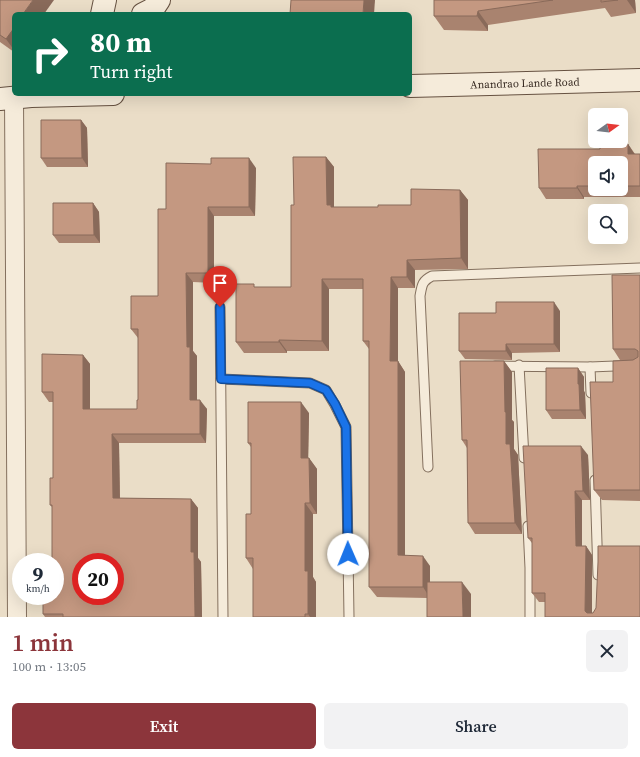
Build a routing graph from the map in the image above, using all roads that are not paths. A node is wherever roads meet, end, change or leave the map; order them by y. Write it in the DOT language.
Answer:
graph roads {
  1 [pos="105,0"];
  2 [pos="159,0"];
  3 [pos="102,12"];
  4 [pos="147,12"];
  5 [pos="640,80"];
  6 [pos="412,86"];
  7 [pos="48,96"];
  8 [pos="7,99"];
  9 [pos="640,268"];
  10 [pos="220,307"];
  11 [pos="519,365"];
  12 [pos="640,365"];
  13 [pos="489,366"];
  14 [pos="590,367"];
  15 [pos="221,379"];
  16 [pos="592,406"];
  17 [pos="428,467"];
  18 [pos="525,467"];
  19 [pos="594,469"];
  20 [pos="527,514"];
  21 [pos="598,586"];
  22 [pos="17,617"];
  23 [pos="223,617"];
  24 [pos="349,617"];
  25 [pos="530,617"];
  1 -- 3 [label="main road"];
  2 -- 4 [label="main road"];
  5 -- 6 [label="main road, Anandrao Lande Road"];
  7 -- 8 [label="main road"];
  8 -- 22 [label="street"];
  9 -- 17 [label="lane"];
  10 -- 15 [label="lane"];
  11 -- 13 [label="lane"];
  11 -- 14 [label="lane"];
  11 -- 18 [label="lane"];
  12 -- 14 [label="lane"];
  14 -- 16 [label="lane"];
  15 -- 23 [label="lane"];
  15 -- 24 [label="lane"];
  19 -- 21 [label="lane"];
  20 -- 25 [label="lane"];
}
